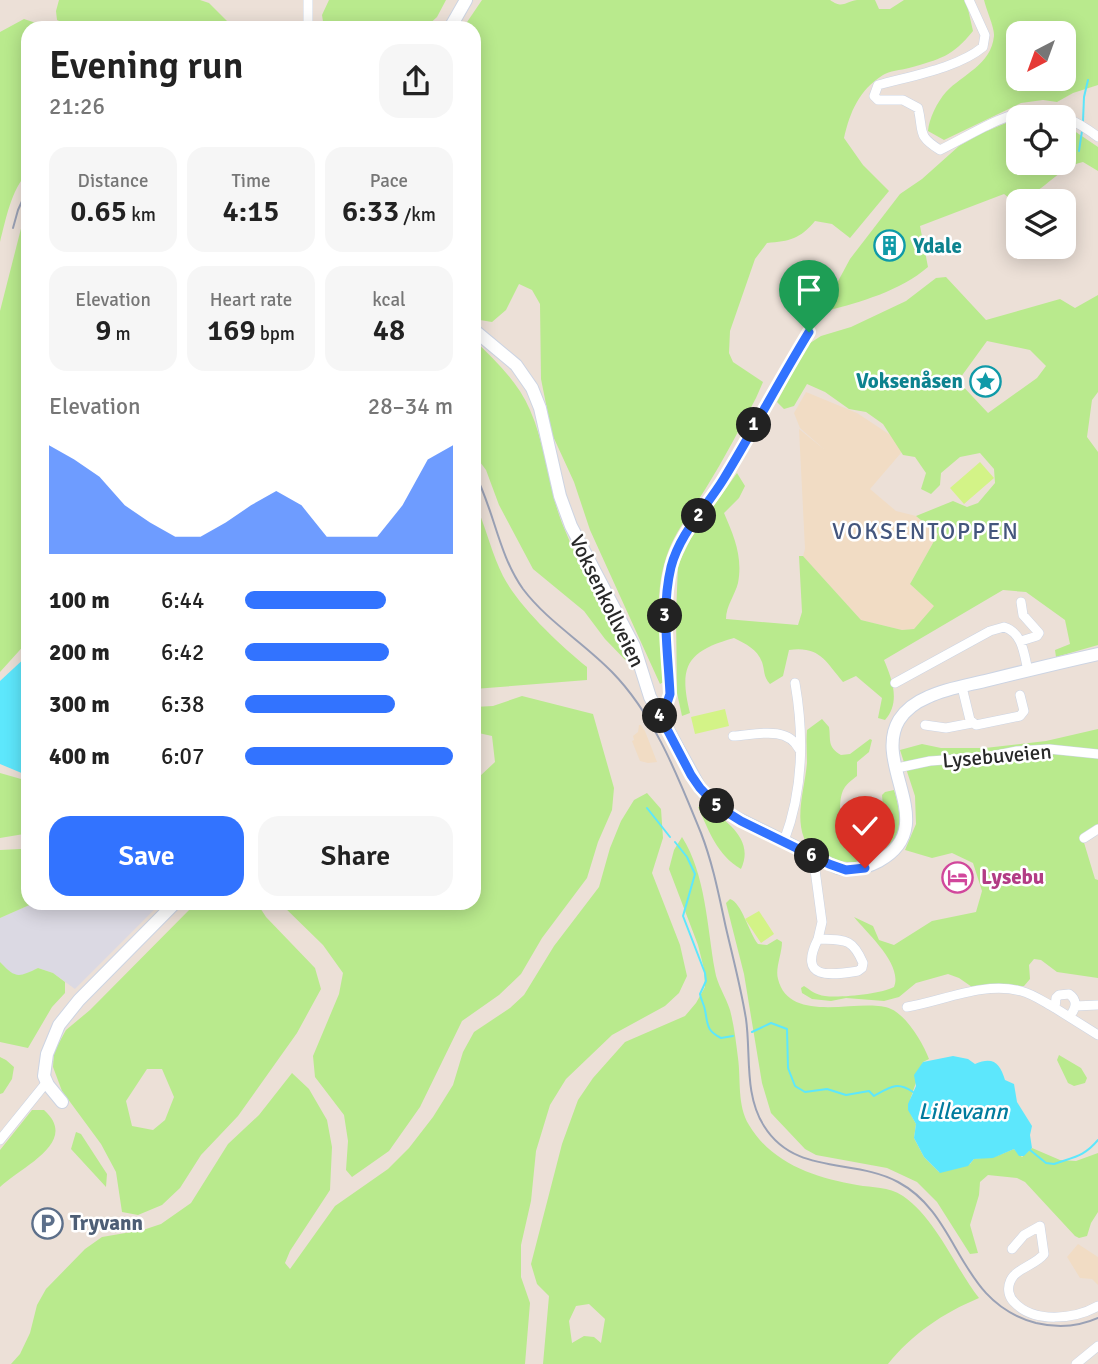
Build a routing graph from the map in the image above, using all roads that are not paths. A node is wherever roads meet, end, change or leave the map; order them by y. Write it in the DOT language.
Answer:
graph roads {
  1 [pos="307,0"];
  2 [pos="466,0"];
  3 [pos="969,0"];
  4 [pos="308,21"];
  5 [pos="454,21"];
  6 [pos="1098,137"];
  7 [pos="809,332"];
  8 [pos="481,336"];
  9 [pos="1021,602"];
  10 [pos="1021,641"];
  11 [pos="1098,654"];
  12 [pos="1028,671"];
  13 [pos="795,683"];
  14 [pos="895,683"];
  15 [pos="962,687"];
  16 [pos="1020,695"];
  17 [pos="657,710"];
  18 [pos="972,723"];
  19 [pos="925,725"];
  20 [pos="733,736"];
  21 [pos="799,749"];
  22 [pos="1098,754"];
  23 [pos="897,768"];
  24 [pos="1098,829"];
  25 [pos="1084,838"];
  26 [pos="784,841"];
  27 [pos="818,859"];
  28 [pos="168,910"];
  29 [pos="818,939"];
  30 [pos="1098,1005"];
  31 [pos="1075,1006"];
  32 [pos="907,1007"];
  33 [pos="1055,1008"];
  34 [pos="1070,1016"];
  35 [pos="1098,1035"];
  36 [pos="46,1083"];
  37 [pos="62,1102"];
  38 [pos="0,1140"];
  39 [pos="1012,1249"];
  40 [pos="1098,1306"];
  41 [pos="1098,1346"];
  42 [pos="1076,1364"];
  1 -- 4 [label="street"];
  2 -- 5 [label="street"];
  3 -- 6 [label="street"];
  7 -- 17 [label="street"];
  8 -- 17 [label="street, Voksenkollveien"];
  9 -- 10 [label="street"];
  10 -- 12 [label="street"];
  10 -- 14 [label="street"];
  11 -- 12 [label="street, Voksenkollveien"];
  12 -- 15 [label="street, Voksenkollveien"];
  13 -- 21 [label="street"];
  15 -- 18 [label="street"];
  15 -- 23 [label="street, Voksenkollveien"];
  16 -- 18 [label="street"];
  17 -- 26 [label="street, Voksenkollveien"];
  18 -- 19 [label="street"];
  20 -- 21 [label="street"];
  21 -- 26 [label="street"];
  22 -- 23 [label="street, Lysebuveien"];
  23 -- 27 [label="street, Voksenkollveien"];
  24 -- 25 [label="street"];
  26 -- 27 [label="street, Voksenkollveien"];
  27 -- 29 [label="street"];
  28 -- 36 [label="street"];
  29 -- 29 [label="street"];
  30 -- 31 [label="street"];
  31 -- 33 [label="street"];
  31 -- 34 [label="street"];
  32 -- 33 [label="street"];
  33 -- 34 [label="street"];
  34 -- 35 [label="street"];
  36 -- 37 [label="street"];
  36 -- 38 [label="street"];
  39 -- 40 [label="street"];
  41 -- 42 [label="street"];
}
